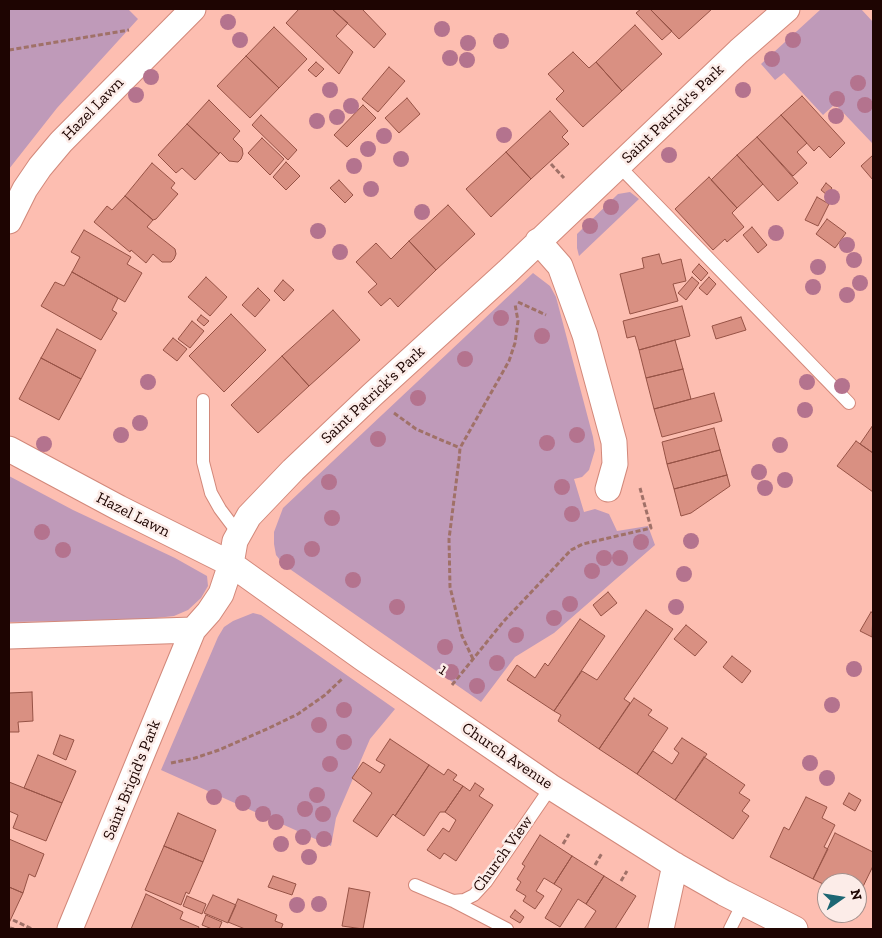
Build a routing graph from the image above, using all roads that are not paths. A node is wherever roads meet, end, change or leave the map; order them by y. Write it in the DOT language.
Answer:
graph roads {
  1 [pos="193,9"];
  2 [pos="787,9"];
  3 [pos="619,166"];
  4 [pos="9,221"];
  5 [pos="538,241"];
  6 [pos="203,400"];
  7 [pos="849,403"];
  8 [pos="9,450"];
  9 [pos="608,489"];
  10 [pos="238,533"];
  11 [pos="231,564"];
  12 [pos="193,630"];
  13 [pos="9,636"];
  14 [pos="551,787"];
  15 [pos="675,865"];
  16 [pos="415,884"];
  17 [pos="453,901"];
  18 [pos="743,903"];
  19 [pos="70,929"];
  20 [pos="507,929"];
  21 [pos="661,929"];
  22 [pos="730,929"];
  23 [pos="794,929"];
  1 -- 4 [label="street, Hazel Lawn"];
  2 -- 3 [label="street, Saint Patrick's Park"];
  3 -- 5 [label="street, Saint Patrick's Park"];
  3 -- 7 [label="lane"];
  5 -- 9 [label="street"];
  5 -- 10 [label="street, Saint Patrick's Park"];
  6 -- 10 [label="lane"];
  8 -- 11 [label="street, Hazel Lawn"];
  10 -- 11 [label="street, Saint Patrick's Park"];
  11 -- 12 [label="street, Saint Brigid's Park"];
  11 -- 14 [label="street, Church Avenue"];
  12 -- 13 [label="street"];
  12 -- 19 [label="street, Saint Brigid's Park"];
  14 -- 15 [label="street, Church Avenue"];
  14 -- 17 [label="lane, Church View"];
  15 -- 18 [label="street, Church Avenue"];
  15 -- 21 [label="street"];
  16 -- 17 [label="lane, Church View"];
  17 -- 20 [label="lane"];
  18 -- 22 [label="lane"];
  18 -- 23 [label="street, Church Avenue"];
}
